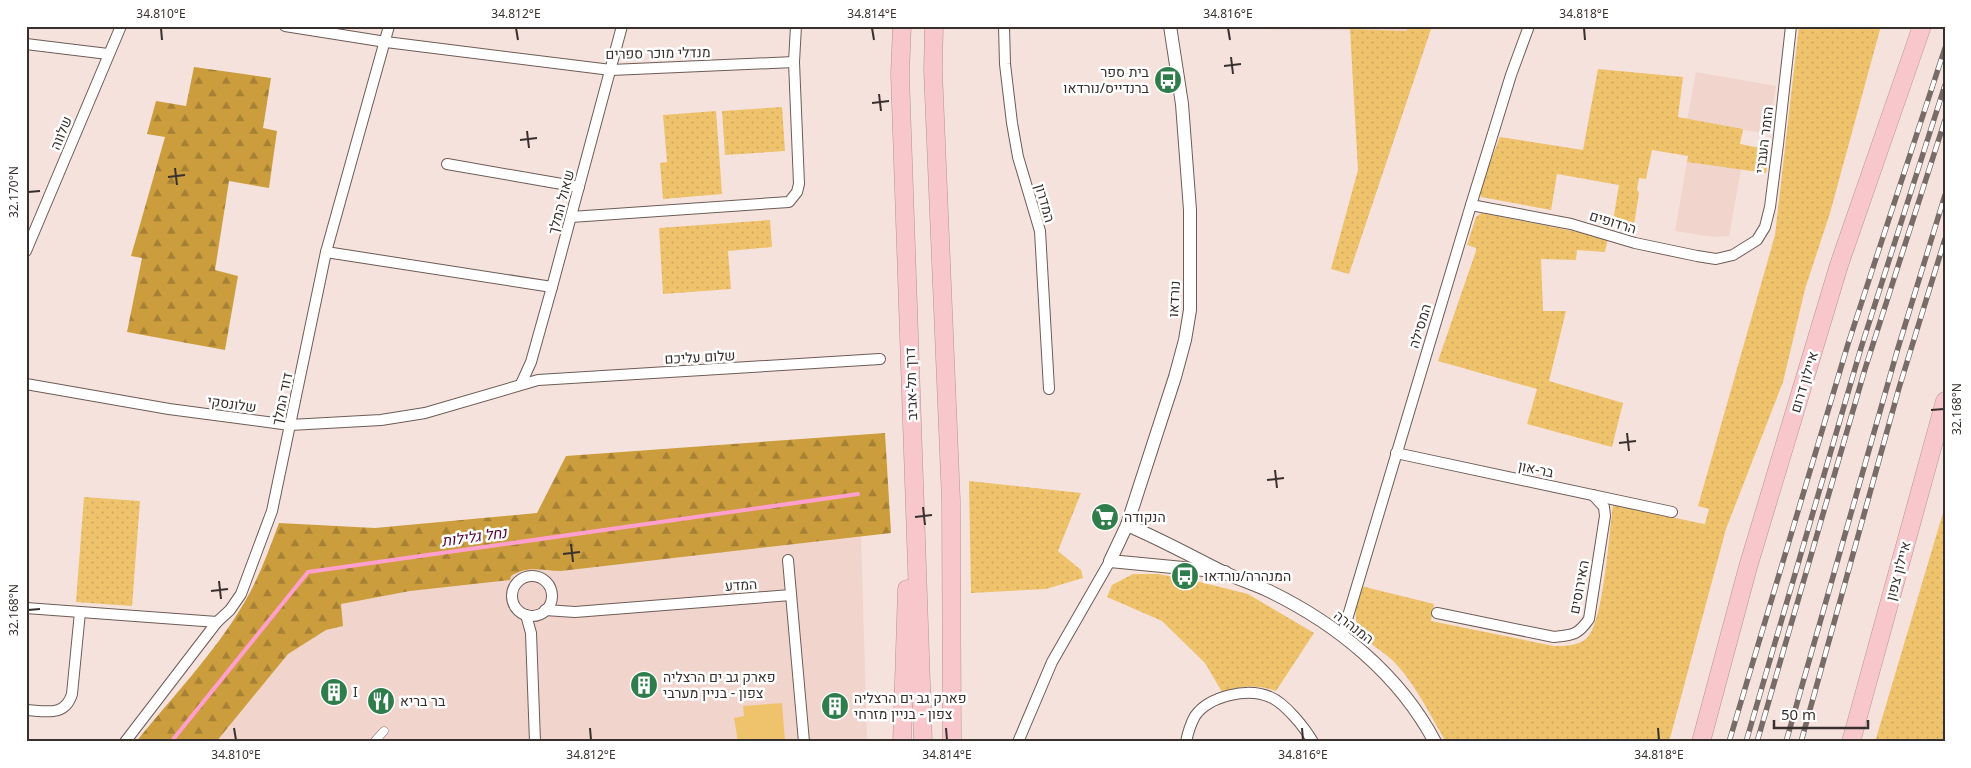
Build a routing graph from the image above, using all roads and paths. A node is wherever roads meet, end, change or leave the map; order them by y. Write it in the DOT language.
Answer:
graph roads {
  1 [pos="120,26"];
  2 [pos="286,26"];
  3 [pos="390,26"];
  4 [pos="622,26"];
  5 [pos="796,26"];
  6 [pos="902,26"];
  7 [pos="934,26"];
  8 [pos="1004,26"];
  9 [pos="1170,26"];
  10 [pos="1529,26"];
  11 [pos="1791,26"];
  12 [pos="1922,26"];
  13 [pos="386,42"];
  14 [pos="26,44"];
  15 [pos="108,54"];
  16 [pos="794,62"];
  17 [pos="611,70"];
  18 [pos="446,164"];
  19 [pos="579,187"];
  20 [pos="1471,205"];
  21 [pos="570,217"];
  22 [pos="1745,248"];
  23 [pos="26,251"];
  24 [pos="326,252"];
  25 [pos="552,287"];
  26 [pos="880,360"];
  27 [pos="26,384"];
  28 [pos="521,384"];
  29 [pos="1049,389"];
  30 [pos="1945,401"];
  31 [pos="290,425"];
  32 [pos="913,429"];
  33 [pos="1396,453"];
  34 [pos="1593,495"];
  35 [pos="1672,512"];
  36 [pos="1127,525"];
  37 [pos="788,560"];
  38 [pos="1110,561"];
  39 [pos="1225,572"];
  40 [pos="792,595"];
  41 [pos="26,608"];
  42 [pos="545,610"];
  43 [pos="80,612"];
  44 [pos="1437,613"];
  45 [pos="526,615"];
  46 [pos="217,622"];
  47 [pos="1342,636"];
  48 [pos="26,710"];
  49 [pos="384,731"];
  50 [pos="125,742"];
  51 [pos="374,742"];
  52 [pos="535,742"];
  53 [pos="804,742"];
  54 [pos="902,742"];
  55 [pos="923,742"];
  56 [pos="952,742"];
  57 [pos="1018,742"];
  58 [pos="1186,742"];
  59 [pos="1313,742"];
  60 [pos="1434,742"];
  61 [pos="1701,742"];
  62 [pos="1851,742"];
  1 -- 15 [label="street, שלווה"];
  2 -- 13 [label="street, מנדלי מוכר ספרים"];
  3 -- 13 [label="street, דוד המלך"];
  4 -- 17 [label="street, שאול המלך"];
  5 -- 16 [label="street"];
  6 -- 32 [label="highway, דרך תל-אביב"];
  7 -- 56 [label="highway"];
  8 -- 29 [label="street, המדרון"];
  9 -- 36 [label="street, נורדאו"];
  10 -- 20 [label="street, המסילה"];
  11 -- 22 [label="street, הזמר העברי"];
  12 -- 61 [label="highway, איילון דרום"];
  13 -- 17 [label="street, מנדלי מוכר ספרים"];
  13 -- 24 [label="street, דוד המלך"];
  14 -- 15 [label="street"];
  15 -- 23 [label="street, שלווה"];
  16 -- 17 [label="street, מנדלי מוכר ספרים"];
  16 -- 21 [label="street"];
  17 -- 19 [label="street, שאול המלך"];
  18 -- 19 [label="street"];
  19 -- 21 [label="street, שאול המלך"];
  20 -- 22 [label="street, הרדופים"];
  20 -- 33 [label="street, המסילה"];
  21 -- 25 [label="street, שאול המלך"];
  24 -- 25 [label="street"];
  24 -- 31 [label="street, דוד המלך"];
  25 -- 28 [label="street, שאול המלך"];
  26 -- 28 [label="street, שלום עליכם"];
  27 -- 31 [label="street, שלונסקי"];
  28 -- 31 [label="street, שלונסקי"];
  30 -- 62 [label="highway, איילון צפון"];
  31 -- 46 [label="street, דוד המלך"];
  32 -- 54 [label="highway"];
  32 -- 55 [label="highway, דרך תל-אביב"];
  33 -- 34 [label="street, בר-און"];
  33 -- 47 [label="street, המסילה"];
  34 -- 35 [label="street, בר-און"];
  34 -- 44 [label="street, האירוסים"];
  36 -- 38 [label="street, נורדאו"];
  36 -- 39 [label="street, המנהרה"];
  37 -- 40 [label="street"];
  38 -- 39 [label="street, המנהרה"];
  38 -- 57 [label="street"];
  39 -- 47 [label="street, המנהרה"];
  40 -- 42 [label="street, המדע"];
  40 -- 53 [label="street"];
  41 -- 43 [label="street"];
  42 -- 45 [label="street"];
  42 -- 45 [label="street"];
  43 -- 46 [label="street"];
  43 -- 48 [label="street"];
  45 -- 52 [label="street"];
  46 -- 50 [label="street, דוד המלך"];
  47 -- 60 [label="street, המנהרה"];
  49 -- 51 [label="street"];
  58 -- 59 [label="street"];
}
